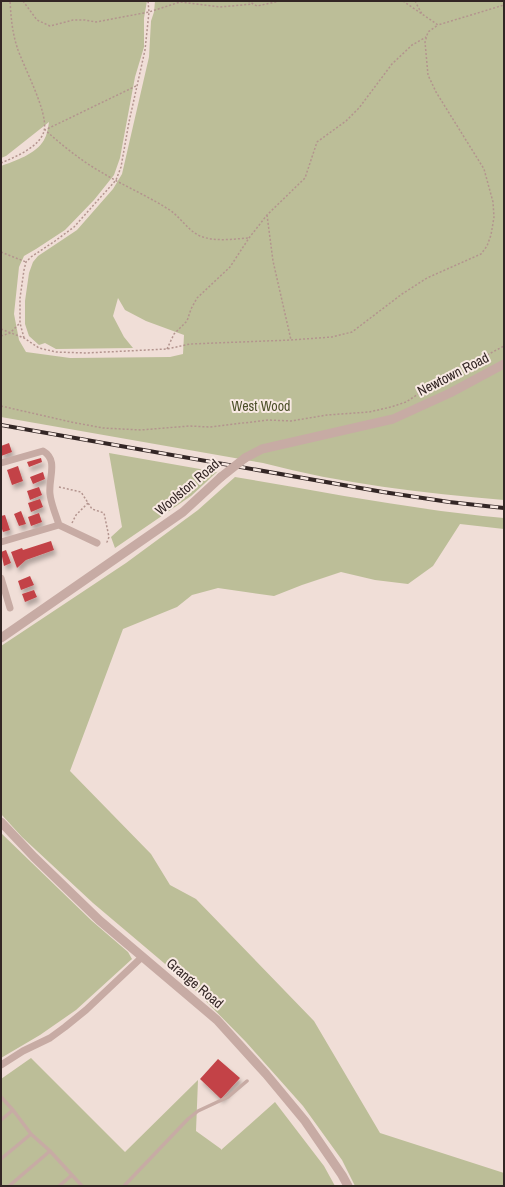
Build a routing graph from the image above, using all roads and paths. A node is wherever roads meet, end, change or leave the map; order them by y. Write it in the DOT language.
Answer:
graph roads {
  1 [pos="10,1"];
  2 [pos="23,1"];
  3 [pos="148,1"];
  4 [pos="248,1"];
  5 [pos="280,1"];
  6 [pos="403,1"];
  7 [pos="415,1"];
  8 [pos="253,4"];
  9 [pos="504,6"];
  10 [pos="149,12"];
  11 [pos="422,14"];
  12 [pos="438,25"];
  13 [pos="426,36"];
  14 [pos="137,86"];
  15 [pos="45,130"];
  16 [pos="1,163"];
  17 [pos="116,180"];
  18 [pos="268,215"];
  19 [pos="249,238"];
  20 [pos="1,252"];
  21 [pos="26,262"];
  22 [pos="20,323"];
  23 [pos="1,329"];
  24 [pos="10,333"];
  25 [pos="1,336"];
  26 [pos="24,338"];
  27 [pos="291,340"];
  28 [pos="504,346"];
  29 [pos="167,348"];
  30 [pos="504,364"];
  31 [pos="1,406"];
  32 [pos="414,410"];
  33 [pos="1,463"];
  34 [pos="50,488"];
  35 [pos="88,503"];
  36 [pos="59,524"];
  37 [pos="69,529"];
  38 [pos="1,542"];
  39 [pos="97,543"];
  40 [pos="1,578"];
  41 [pos="10,608"];
  42 [pos="1,638"];
  43 [pos="1,822"];
  44 [pos="142,956"];
  45 [pos="1,1065"];
  46 [pos="247,1081"];
  47 [pos="1,1097"];
  48 [pos="13,1110"];
  49 [pos="1,1120"];
  50 [pos="31,1134"];
  51 [pos="50,1151"];
  52 [pos="1,1159"];
  53 [pos="72,1175"];
  54 [pos="9,1186"];
  55 [pos="58,1186"];
  56 [pos="82,1186"];
  57 [pos="124,1186"];
  58 [pos="348,1186"];
  1 -- 15 [label="path"];
  2 -- 10 [label="path"];
  3 -- 10 [label="path"];
  4 -- 8 [label="path"];
  5 -- 8 [label="path"];
  6 -- 11 [label="path"];
  7 -- 11 [label="path"];
  8 -- 10 [label="path"];
  9 -- 12 [label="path"];
  10 -- 14 [label="path"];
  11 -- 12 [label="path"];
  12 -- 13 [label="path"];
  13 -- 18 [label="path"];
  13 -- 27 [label="path"];
  14 -- 15 [label="path"];
  14 -- 17 [label="path"];
  15 -- 16 [label="path"];
  15 -- 17 [label="path"];
  17 -- 19 [label="path"];
  17 -- 21 [label="path"];
  18 -- 19 [label="path"];
  18 -- 27 [label="path"];
  19 -- 29 [label="path"];
  20 -- 21 [label="path"];
  21 -- 22 [label="path"];
  22 -- 24 [label="path"];
  22 -- 26 [label="path"];
  23 -- 24 [label="path"];
  24 -- 25 [label="path"];
  24 -- 26 [label="path"];
  26 -- 29 [label="path"];
  27 -- 29 [label="path"];
  28 -- 31 [label="path"];
  30 -- 32 [label="street, Newtown Road"];
  32 -- 42 [label="street, Woolston Road, bridge"];
  33 -- 34 [label="street"];
  34 -- 35 [label="path"];
  34 -- 36 [label="street"];
  35 -- 37 [label="path"];
  35 -- 39 [label="path"];
  36 -- 37 [label="street"];
  36 -- 38 [label="street"];
  37 -- 39 [label="street"];
  40 -- 41 [label="street"];
  43 -- 44 [label="street, Grange Road"];
  44 -- 45 [label="street"];
  44 -- 58 [label="street, Grange Road"];
  46 -- 57 [label="lane"];
  47 -- 48 [label="lane"];
  48 -- 49 [label="lane"];
  48 -- 50 [label="lane"];
  50 -- 51 [label="lane"];
  50 -- 52 [label="lane"];
  51 -- 53 [label="lane"];
  51 -- 54 [label="lane"];
  53 -- 55 [label="lane"];
  53 -- 56 [label="lane"];
}
